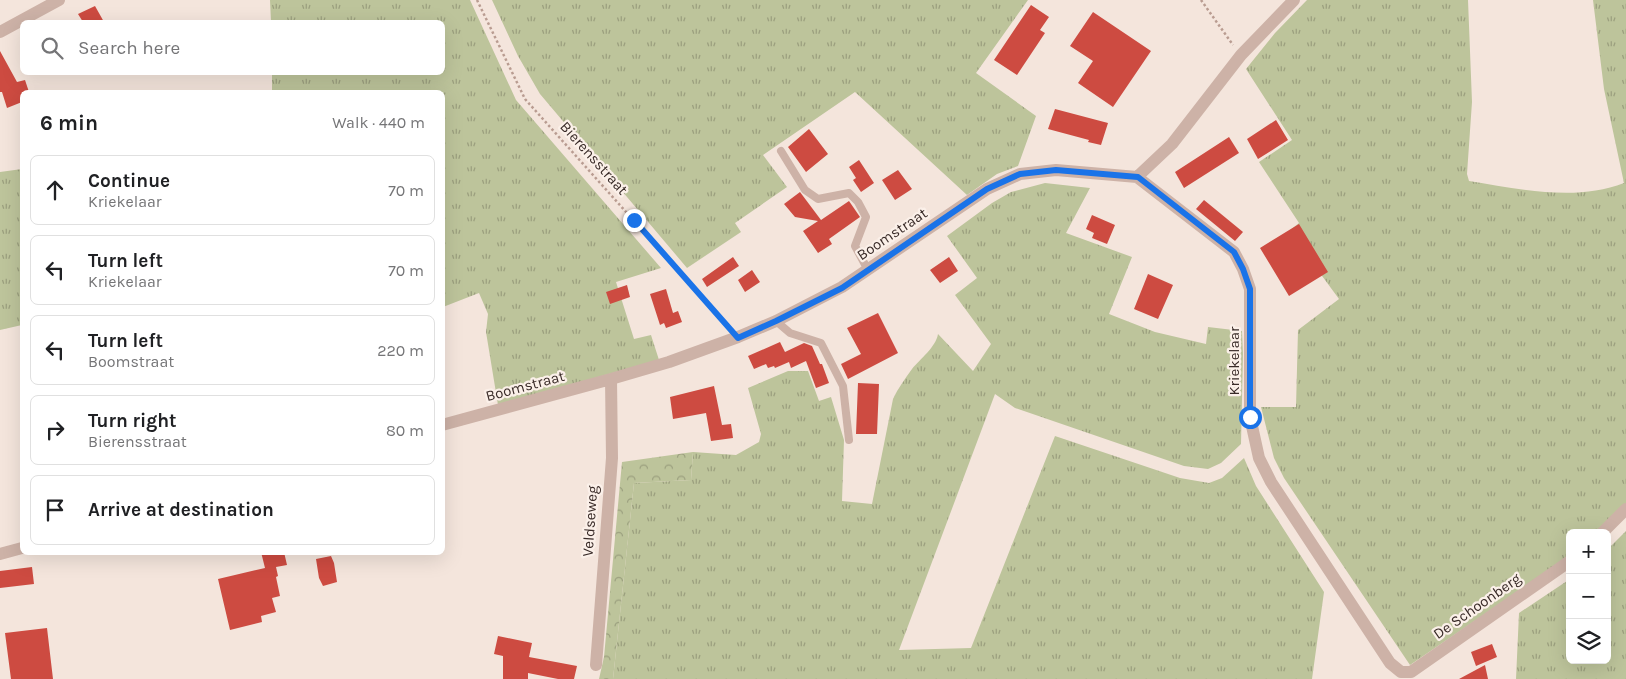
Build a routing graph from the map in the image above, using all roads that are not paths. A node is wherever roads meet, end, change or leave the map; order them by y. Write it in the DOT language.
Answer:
graph roads {
  1 [pos="58,0"];
  2 [pos="1294,0"];
  3 [pos="22,20"];
  4 [pos="20,21"];
  5 [pos="0,32"];
  6 [pos="781,151"];
  7 [pos="1138,177"];
  8 [pos="868,270"];
  9 [pos="776,321"];
  10 [pos="611,379"];
  11 [pos="445,424"];
  12 [pos="849,440"];
  13 [pos="1626,508"];
  14 [pos="1606,529"];
  15 [pos="20,549"];
  16 [pos="0,554"];
  17 [pos="1566,563"];
  18 [pos="596,665"];
  19 [pos="1401,672"];
  1 -- 3 [label="street"];
  2 -- 7 [label="street"];
  4 -- 5 [label="street"];
  6 -- 8 [label="lane"];
  7 -- 8 [label="street, Boomstraat"];
  7 -- 19 [label="street, Kriekelaar"];
  8 -- 9 [label="street, Boomstraat"];
  9 -- 10 [label="street, Boomstraat"];
  9 -- 12 [label="lane"];
  10 -- 11 [label="street, Boomstraat"];
  10 -- 18 [label="street, Veldseweg"];
  13 -- 14 [label="street"];
  15 -- 16 [label="street"];
  17 -- 19 [label="street, De Schoonberg"];
}
